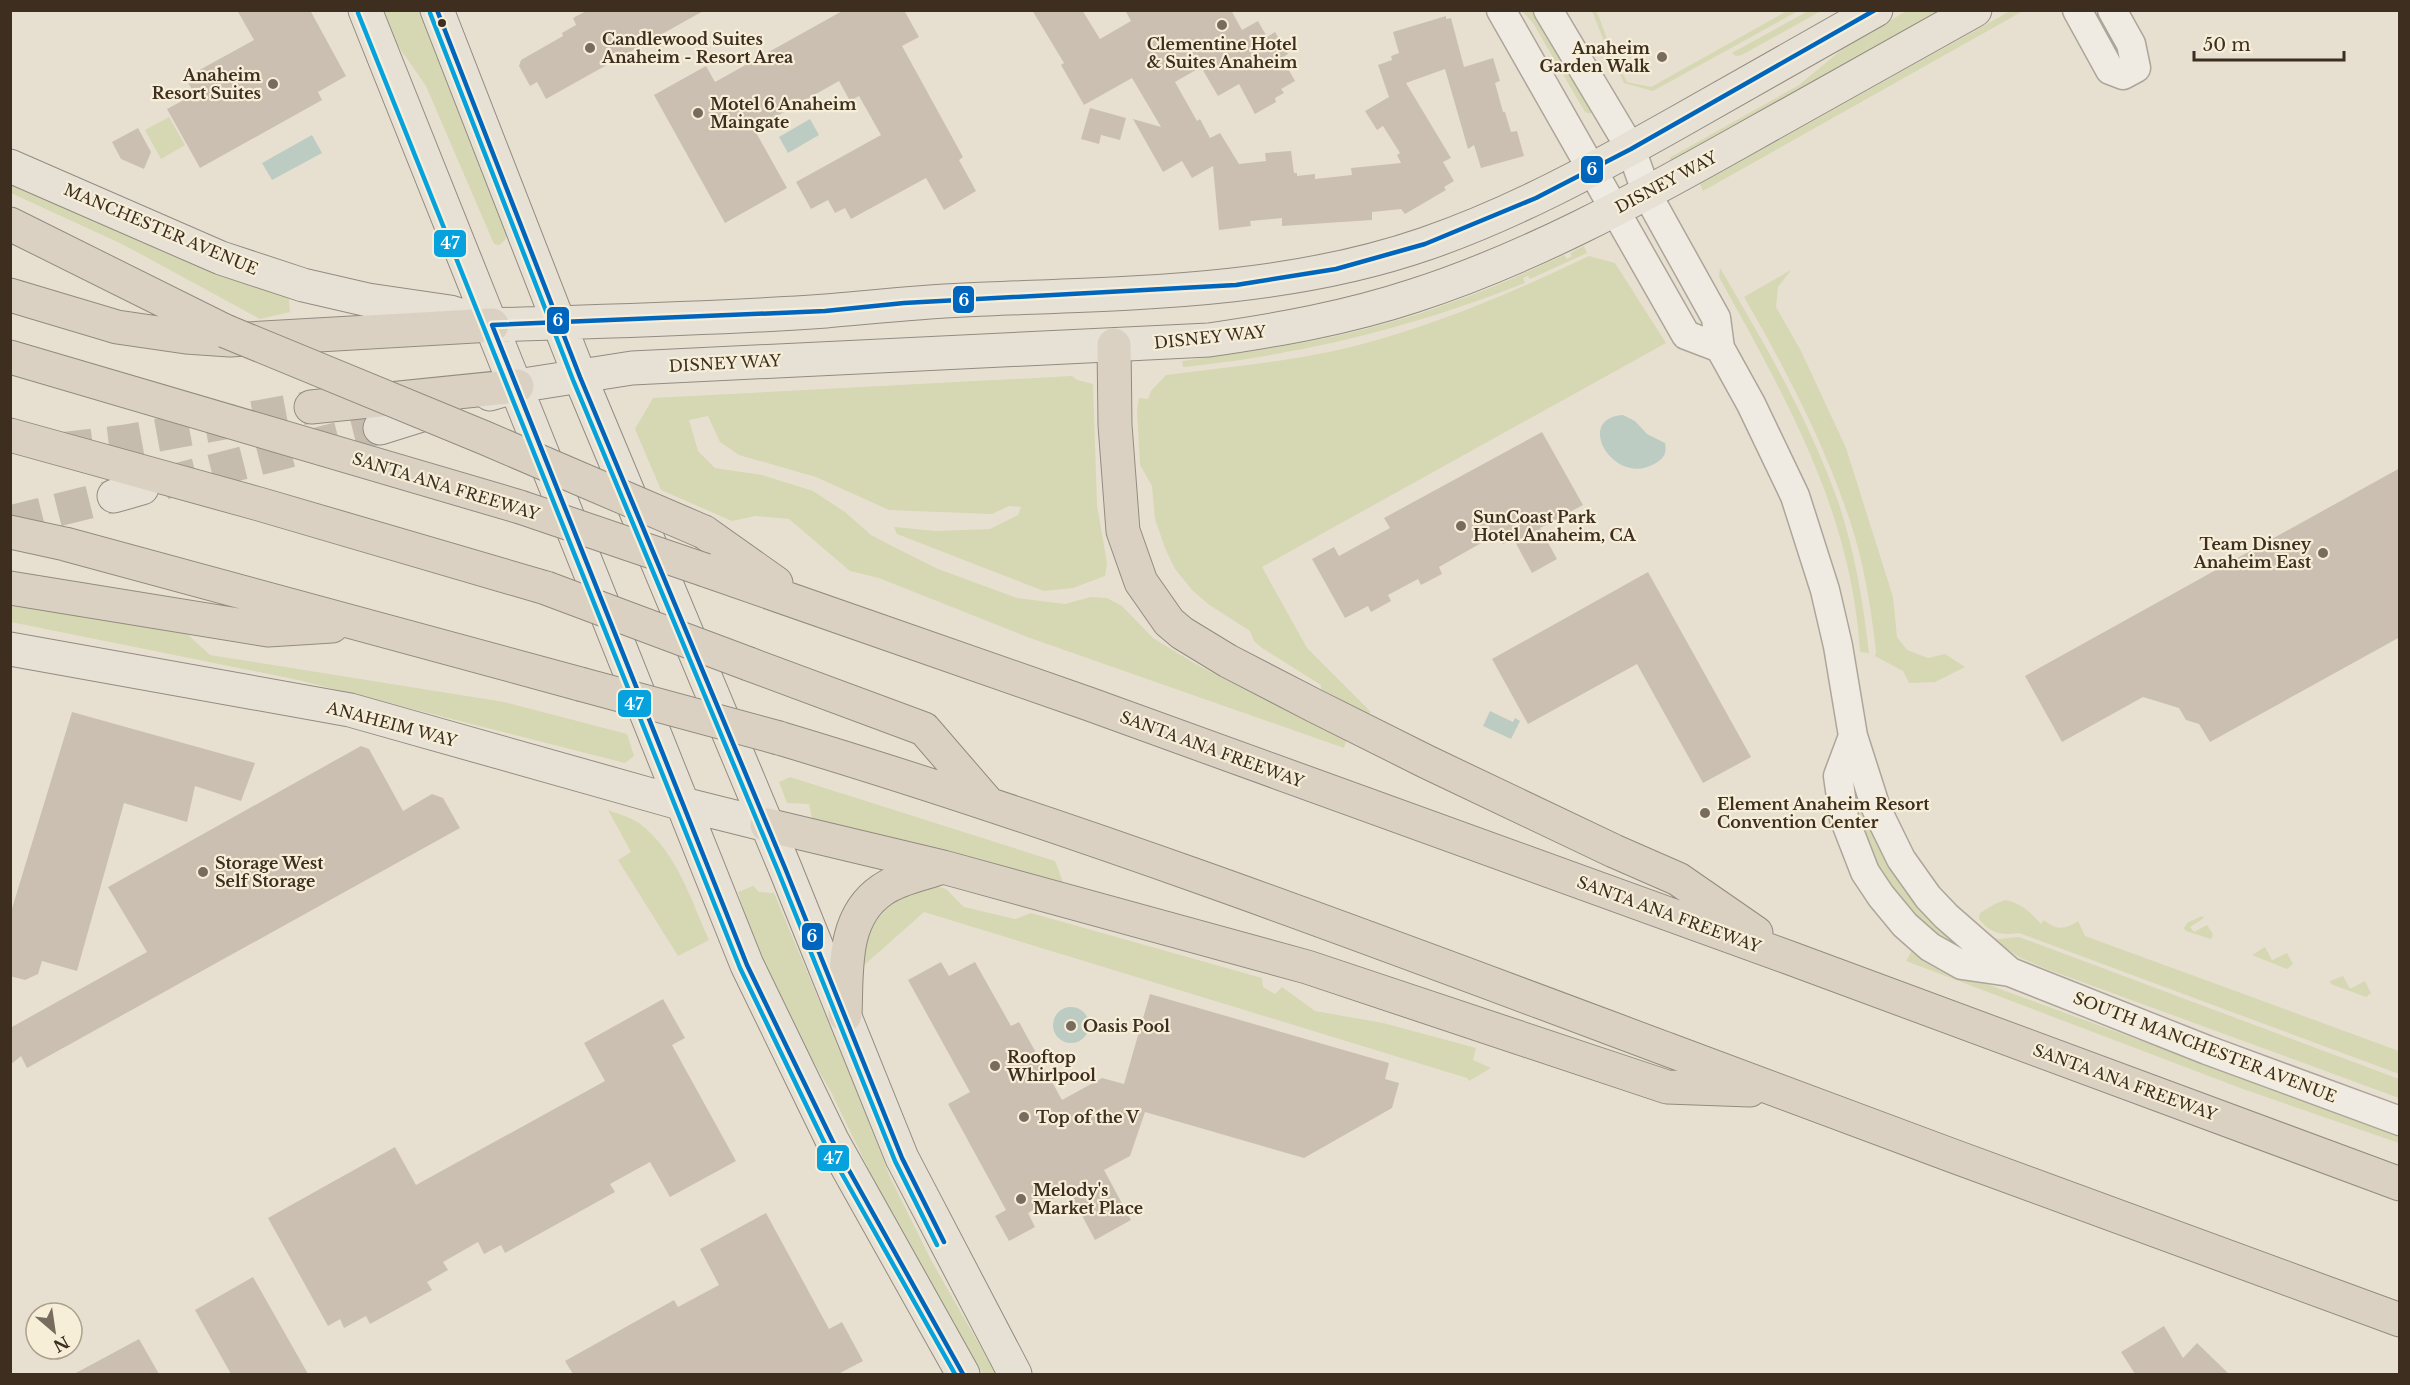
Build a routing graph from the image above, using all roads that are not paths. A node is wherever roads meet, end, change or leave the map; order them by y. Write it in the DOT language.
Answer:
graph roads {
  1 [pos="365,10"];
  2 [pos="436,10"];
  3 [pos="1501,10"];
  4 [pos="1548,10"];
  5 [pos="1876,10"];
  6 [pos="1975,10"];
  7 [pos="2077,10"];
  8 [pos="2112,10"];
  9 [pos="1631,149"];
  10 [pos="10,166"];
  11 [pos="1592,170"];
  12 [pos="1647,194"];
  13 [pos="1615,210"];
  14 [pos="10,224"];
  15 [pos="10,249"];
  16 [pos="1108,293"];
  17 [pos="10,295"];
  18 [pos="560,322"];
  19 [pos="492,325"];
  20 [pos="225,331"];
  21 [pos="1114,345"];
  22 [pos="1720,348"];
  23 [pos="10,357"];
  24 [pos="580,377"];
  25 [pos="517,386"];
  26 [pos="310,407"];
  27 [pos="380,428"];
  28 [pos="13,446"];
  29 [pos="10,532"];
  30 [pos="10,588"];
  31 [pos="809,607"];
  32 [pos="361,624"];
  33 [pos="10,649"];
  34 [pos="1853,736"];
  35 [pos="987,802"];
  36 [pos="683,804"];
  37 [pos="767,825"];
  38 [pos="943,867"];
  39 [pos="1790,958"];
  40 [pos="2010,972"];
  41 [pos="845,1015"];
  42 [pos="1779,1092"];
  43 [pos="2400,1121"];
  44 [pos="2400,1184"];
  45 [pos="2400,1320"];
  46 [pos="963,1374"];
  47 [pos="1015,1374"];
  1 -- 19 [label="main road"];
  2 -- 18 [label="main road"];
  3 -- 11 [label="street"];
  4 -- 9 [label="street"];
  5 -- 9 [label="main road"];
  6 -- 12 [label="main road, DISNEY WAY"];
  7 -- 8 [label="street"];
  9 -- 11 [label="main road"];
  9 -- 12 [label="street"];
  10 -- 19 [label="main road, MANCHESTER AVENUE"];
  11 -- 13 [label="street"];
  11 -- 16 [label="main road"];
  12 -- 13 [label="main road, DISNEY WAY"];
  12 -- 22 [label="street"];
  13 -- 21 [label="main road, DISNEY WAY"];
  13 -- 22 [label="street"];
  14 -- 20 [label="highway"];
  15 -- 20 [label="highway"];
  16 -- 18 [label="main road"];
  16 -- 21 [label="main road"];
  17 -- 19 [label="highway"];
  18 -- 19 [label="main road, MANCHESTER AVENUE"];
  18 -- 24 [label="main road"];
  19 -- 25 [label="main road"];
  20 -- 31 [label="highway, bridge"];
  21 -- 24 [label="main road, DISNEY WAY"];
  21 -- 39 [label="highway"];
  22 -- 34 [label="street"];
  23 -- 31 [label="highway, SANTA ANA FREEWAY, bridge"];
  24 -- 25 [label="main road, DISNEY WAY"];
  24 -- 37 [label="main road"];
  25 -- 26 [label="highway"];
  25 -- 27 [label="main road, DISNEY WAY"];
  25 -- 36 [label="main road"];
  28 -- 35 [label="highway, bridge"];
  29 -- 32 [label="highway"];
  30 -- 32 [label="highway"];
  31 -- 39 [label="highway, SANTA ANA FREEWAY"];
  32 -- 35 [label="highway, bridge"];
  33 -- 36 [label="main road, ANAHEIM WAY"];
  34 -- 40 [label="street, SOUTH MANCHESTER AVENUE"];
  34 -- 40 [label="street, SOUTH MANCHESTER AVENUE"];
  35 -- 42 [label="highway"];
  36 -- 37 [label="main road, ANAHEIM WAY"];
  36 -- 46 [label="main road"];
  37 -- 38 [label="highway"];
  37 -- 41 [label="main road"];
  38 -- 41 [label="highway"];
  38 -- 42 [label="highway"];
  39 -- 44 [label="highway, SANTA ANA FREEWAY"];
  40 -- 43 [label="street, SOUTH MANCHESTER AVENUE"];
  41 -- 47 [label="main road"];
  42 -- 45 [label="highway"];
}
